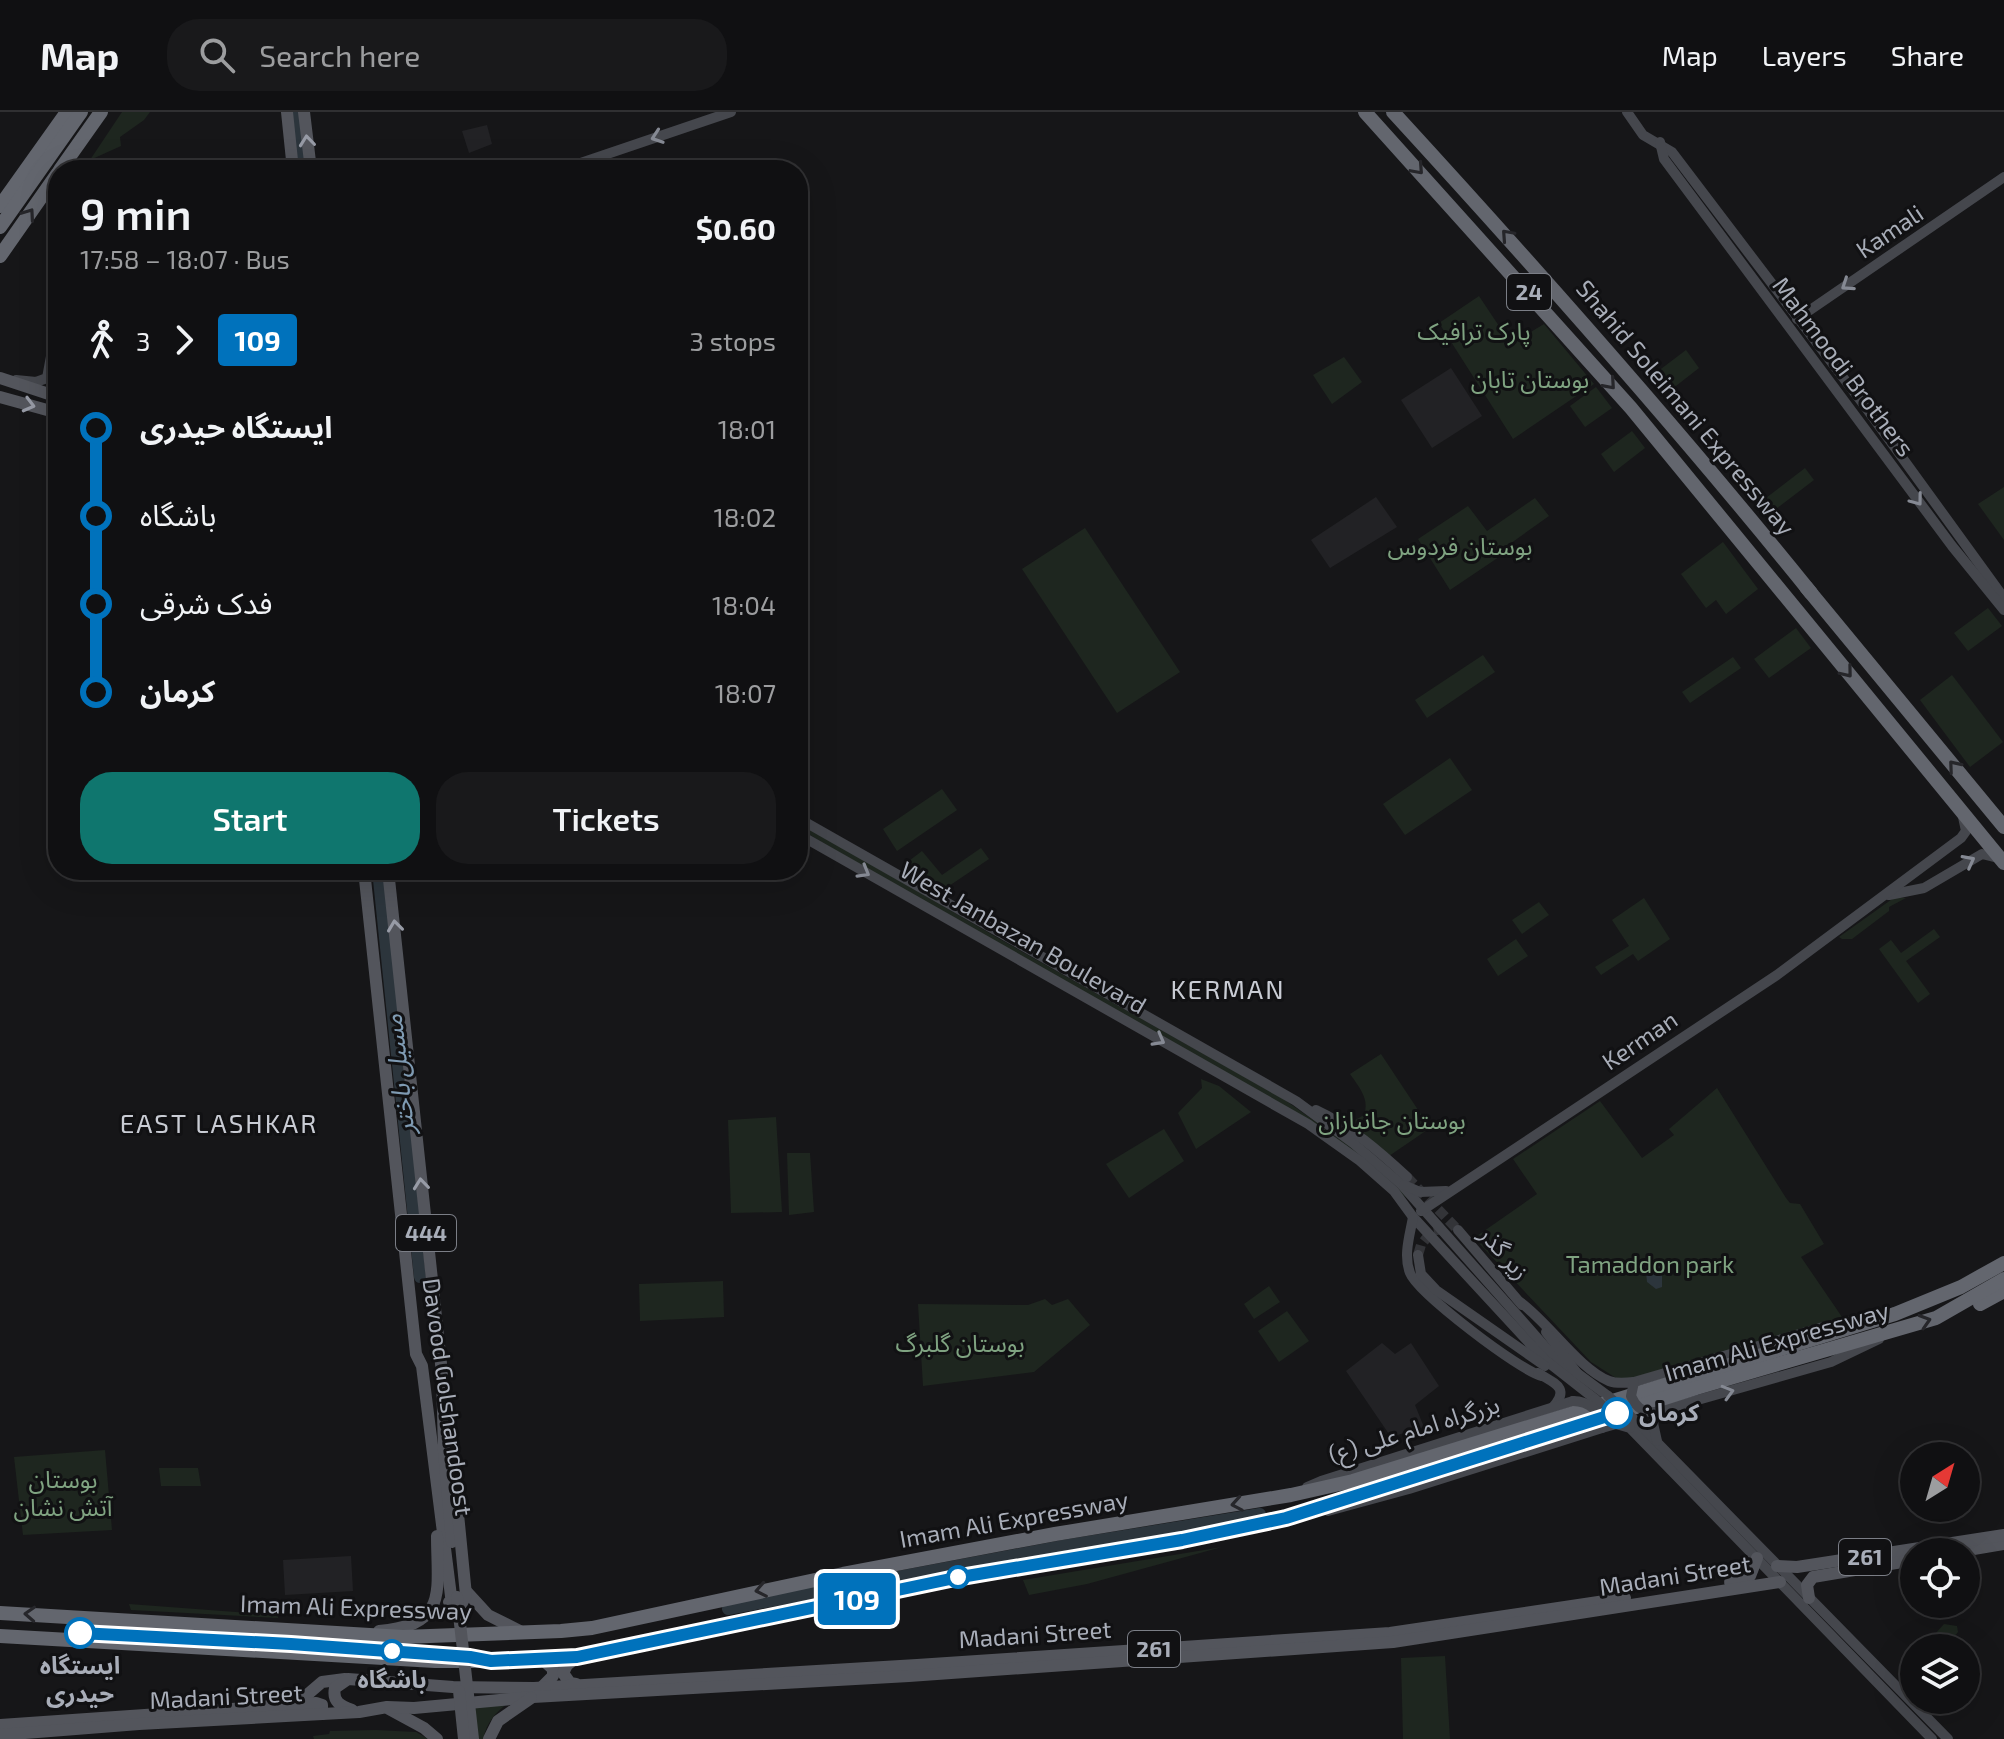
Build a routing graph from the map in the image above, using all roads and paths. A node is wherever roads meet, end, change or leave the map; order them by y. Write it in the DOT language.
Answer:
graph roads {
  1 [pos="67,112"];
  2 [pos="81,112"];
  3 [pos="101,112"];
  4 [pos="287,112"];
  5 [pos="304,112"];
  6 [pos="731,112"];
  7 [pos="1365,112"];
  8 [pos="1393,112"];
  9 [pos="1627,112"];
  10 [pos="1660,142"];
  11 [pos="67,160"];
  12 [pos="292,160"];
  13 [pos="310,160"];
  14 [pos="589,160"];
  15 [pos="2004,177"];
  16 [pos="48,188"];
  17 [pos="0,206"];
  18 [pos="0,227"];
  19 [pos="0,256"];
  20 [pos="1783,301"];
  21 [pos="1811,309"];
  22 [pos="1797,319"];
  23 [pos="1838,371"];
  24 [pos="48,374"];
  25 [pos="1,378"];
  26 [pos="1826,379"];
  27 [pos="48,394"];
  28 [pos="0,397"];
  29 [pos="48,410"];
  30 [pos="1735,501"];
  31 [pos="1718,513"];
  32 [pos="1811,593"];
  33 [pos="2004,598"];
  34 [pos="2004,610"];
  35 [pos="1797,612"];
  36 [pos="1960,810"];
  37 [pos="1998,812"];
  38 [pos="808,824"];
  39 [pos="2004,827"];
  40 [pos="808,840"];
  41 [pos="2002,861"];
  42 [pos="1925,866"];
  43 [pos="1939,878"];
  44 [pos="365,880"];
  45 [pos="389,880"];
  46 [pos="1887,895"];
  47 [pos="1296,1101"];
  48 [pos="1404,1180"];
  49 [pos="1456,1188"];
  50 [pos="1424,1209"];
  51 [pos="1413,1217"];
  52 [pos="1458,1230"];
  53 [pos="2004,1252"];
  54 [pos="1418,1255"];
  55 [pos="1465,1258"];
  56 [pos="2004,1263"];
  57 [pos="2004,1279"];
  58 [pos="2004,1291"];
  59 [pos="1948,1292"];
  60 [pos="1520,1302"];
  61 [pos="1957,1308"];
  62 [pos="1895,1314"];
  63 [pos="1478,1320"];
  64 [pos="1893,1330"];
  65 [pos="416,1354"];
  66 [pos="1577,1373"];
  67 [pos="1561,1374"];
  68 [pos="1542,1376"];
  69 [pos="1634,1382"];
  70 [pos="1552,1409"];
  71 [pos="1659,1411"];
  72 [pos="1634,1425"];
  73 [pos="1602,1428"];
  74 [pos="1658,1442"];
  75 [pos="1291,1495"];
  76 [pos="1286,1518"];
  77 [pos="2004,1535"];
  78 [pos="437,1537"];
  79 [pos="1980,1542"];
  80 [pos="2004,1544"];
  81 [pos="1980,1547"];
  82 [pos="1900,1557"];
  83 [pos="1757,1558"];
  84 [pos="1900,1561"];
  85 [pos="1777,1566"];
  86 [pos="1822,1569"];
  87 [pos="1780,1582"];
  88 [pos="458,1595"];
  89 [pos="1809,1598"];
  90 [pos="0,1613"];
  91 [pos="356,1633"];
  92 [pos="524,1633"];
  93 [pos="0,1636"];
  94 [pos="1339,1641"];
  95 [pos="577,1657"];
  96 [pos="542,1659"];
  97 [pos="829,1675"];
  98 [pos="348,1679"];
  99 [pos="579,1685"];
  100 [pos="537,1692"];
  101 [pos="387,1707"];
  102 [pos="296,1711"];
  103 [pos="359,1712"];
  104 [pos="127,1720"];
  105 [pos="0,1725"];
  106 [pos="0,1735"];
  107 [pos="437,1739"];
  108 [pos="464,1739"];
  109 [pos="473,1739"];
  110 [pos="489,1739"];
  111 [pos="1932,1739"];
  112 [pos="1948,1739"];
  1 -- 17 [label="highway"];
  2 -- 18 [label="highway"];
  3 -- 11 [label="highway"];
  4 -- 12 [label="main road"];
  13 -- 5 [label="main road, one-way"];
  6 -- 14 [label="main road, one-way"];
  7 -- 31 [label="highway, Shahid Soleimani Expressway / 24, one-way"];
  30 -- 8 [label="highway, Shahid Soleimani Expressway / 24, one-way"];
  9 -- 10 [label="main road, Mahmoodi Brothers"];
  10 -- 20 [label="main road, Mahmoodi Brothers"];
  10 -- 26 [label="main road, Mahmoodi Brothers"];
  15 -- 21 [label="main road, Kamali, one-way"];
  19 -- 16 [label="highway, one-way"];
  20 -- 21 [label="main road"];
  20 -- 22 [label="main road, Mahmoodi Brothers"];
  21 -- 22 [label="main road, Kamali"];
  22 -- 23 [label="main road, Mahmoodi Brothers"];
  23 -- 26 [label="main road"];
  23 -- 33 [label="main road, Mahmoodi Brothers"];
  24 -- 25 [label="main road"];
  25 -- 27 [label="main road"];
  26 -- 34 [label="main road, Mahmoodi Brothers, one-way"];
  28 -- 29 [label="main road, one-way"];
  30 -- 31 [label="highway"];
  30 -- 32 [label="highway, Shahid Soleimani Expressway / 24"];
  31 -- 35 [label="highway, Shahid Soleimani Expressway / 24"];
  32 -- 35 [label="highway"];
  37 -- 32 [label="highway, 24, one-way"];
  35 -- 36 [label="highway, Shahid Soleimani Expressway / 24, one-way"];
  36 -- 41 [label="highway, Shahid Soleimani Expressway / 24"];
  36 -- 42 [label="main road, Kerman"];
  37 -- 39 [label="highway, 24"];
  38 -- 47 [label="main road, West Janbazan Boulevard"];
  40 -- 51 [label="main road, West Janbazan Boulevard, one-way"];
  43 -- 41 [label="main road, Kerman, one-way"];
  42 -- 43 [label="main road"];
  42 -- 46 [label="main road, Kerman"];
  43 -- 46 [label="main road, Kerman"];
  44 -- 65 [label="main road, Davood Golshandoost / 444"];
  88 -- 45 [label="main road, Davood Golshandoost / 444, one-way"];
  46 -- 49 [label="main road, Kerman"];
  47 -- 48 [label="main road, West Janbazan Boulevard"];
  47 -- 48 [label="main road"];
  48 -- 49 [label="main road"];
  48 -- 50 [label="main road, West Janbazan Boulevard"];
  49 -- 50 [label="main road, Kerman"];
  49 -- 55 [label="main road"];
  50 -- 51 [label="main road, Kerman"];
  50 -- 55 [label="main road, West Janbazan Boulevard"];
  51 -- 67 [label="main road, West Janbazan Boulevard"];
  51 -- 68 [label="main road"];
  52 -- 60 [label="main road, زیر گذر"];
  53 -- 59 [label="highway"];
  54 -- 63 [label="main road"];
  55 -- 66 [label="main road, West Janbazan Boulevard"];
  56 -- 59 [label="highway, Imam Ali Expressway"];
  57 -- 61 [label="highway, Imam Ali Expressway"];
  58 -- 61 [label="highway"];
  59 -- 62 [label="highway, Imam Ali Expressway"];
  60 -- 66 [label="main road, West Janbazan Boulevard"];
  60 -- 69 [label="main road"];
  64 -- 61 [label="highway, Imam Ali Expressway, one-way"];
  62 -- 69 [label="main road"];
  62 -- 75 [label="highway, Imam Ali Expressway"];
  63 -- 67 [label="main road"];
  63 -- 68 [label="main road"];
  71 -- 64 [label="main road, one-way"];
  64 -- 76 [label="highway, Imam Ali Expressway"];
  65 -- 78 [label="main road"];
  65 -- 88 [label="main road, Davood Golshandoost / 444"];
  66 -- 72 [label="main road, West Janbazan Boulevard, bridge"];
  67 -- 72 [label="main road, West Janbazan Boulevard, bridge"];
  68 -- 70 [label="main road"];
  69 -- 71 [label="main road, bridge"];
  70 -- 73 [label="main road, بزرگراه امام علی (ع), bridge"];
  70 -- 75 [label="main road, بزرگراه امام علی (ع)"];
  71 -- 74 [label="main road"];
  72 -- 73 [label="main road"];
  72 -- 74 [label="main road, West Janbazan Boulevard"];
  72 -- 83 [label="main road, West Janbazan Boulevard"];
  73 -- 76 [label="main road"];
  74 -- 85 [label="main road, West Janbazan Boulevard"];
  75 -- 92 [label="highway, Imam Ali Expressway, one-way"];
  76 -- 95 [label="highway, Imam Ali Expressway"];
  77 -- 79 [label="main road, Madani Street / 261"];
  78 -- 88 [label="main road"];
  78 -- 91 [label="main road"];
  80 -- 81 [label="main road, Madani Street / 261"];
  82 -- 86 [label="main road, Madani Street / 261"];
  83 -- 87 [label="main road, West Janbazan Boulevard"];
  83 -- 94 [label="main road, Madani Street / 261"];
  84 -- 86 [label="main road, Madani Street / 261"];
  85 -- 86 [label="main road, Madani Street / 261"];
  85 -- 89 [label="main road, West Janbazan Boulevard"];
  86 -- 89 [label="main road, 261"];
  87 -- 94 [label="main road, Madani Street / 261"];
  87 -- 111 [label="main road"];
  88 -- 92 [label="main road"];
  88 -- 108 [label="main road, Davood Golshandoost / 444, bridge"];
  88 -- 109 [label="main road, Davood Golshandoost / 444, bridge"];
  89 -- 112 [label="main road"];
  91 -- 90 [label="highway, Imam Ali Expressway, one-way"];
  91 -- 92 [label="highway, Imam Ali Expressway"];
  93 -- 96 [label="highway, Imam Ali Expressway"];
  94 -- 97 [label="main road, Madani Street / 261"];
  95 -- 96 [label="highway, Imam Ali Expressway"];
  95 -- 99 [label="main road"];
  96 -- 100 [label="main road"];
  97 -- 99 [label="main road, Madani Street / 261"];
  97 -- 100 [label="main road, Madani Street / 261"];
  98 -- 100 [label="main road, Madani Street / 261"];
  98 -- 102 [label="main road, Madani Street"];
  98 -- 103 [label="main road, Madani Street"];
  99 -- 100 [label="main road, Madani Street / 261"];
  100 -- 101 [label="main road, Madani Street / 261"];
  100 -- 110 [label="main road"];
  101 -- 103 [label="main road, Madani Street / 261"];
  101 -- 107 [label="main road"];
  102 -- 103 [label="main road, Madani Street / 261"];
  102 -- 104 [label="main road, Madani Street / 261"];
  104 -- 105 [label="main road, Madani Street / 261"];
  104 -- 106 [label="main road, Madani Street / 261"];
}
